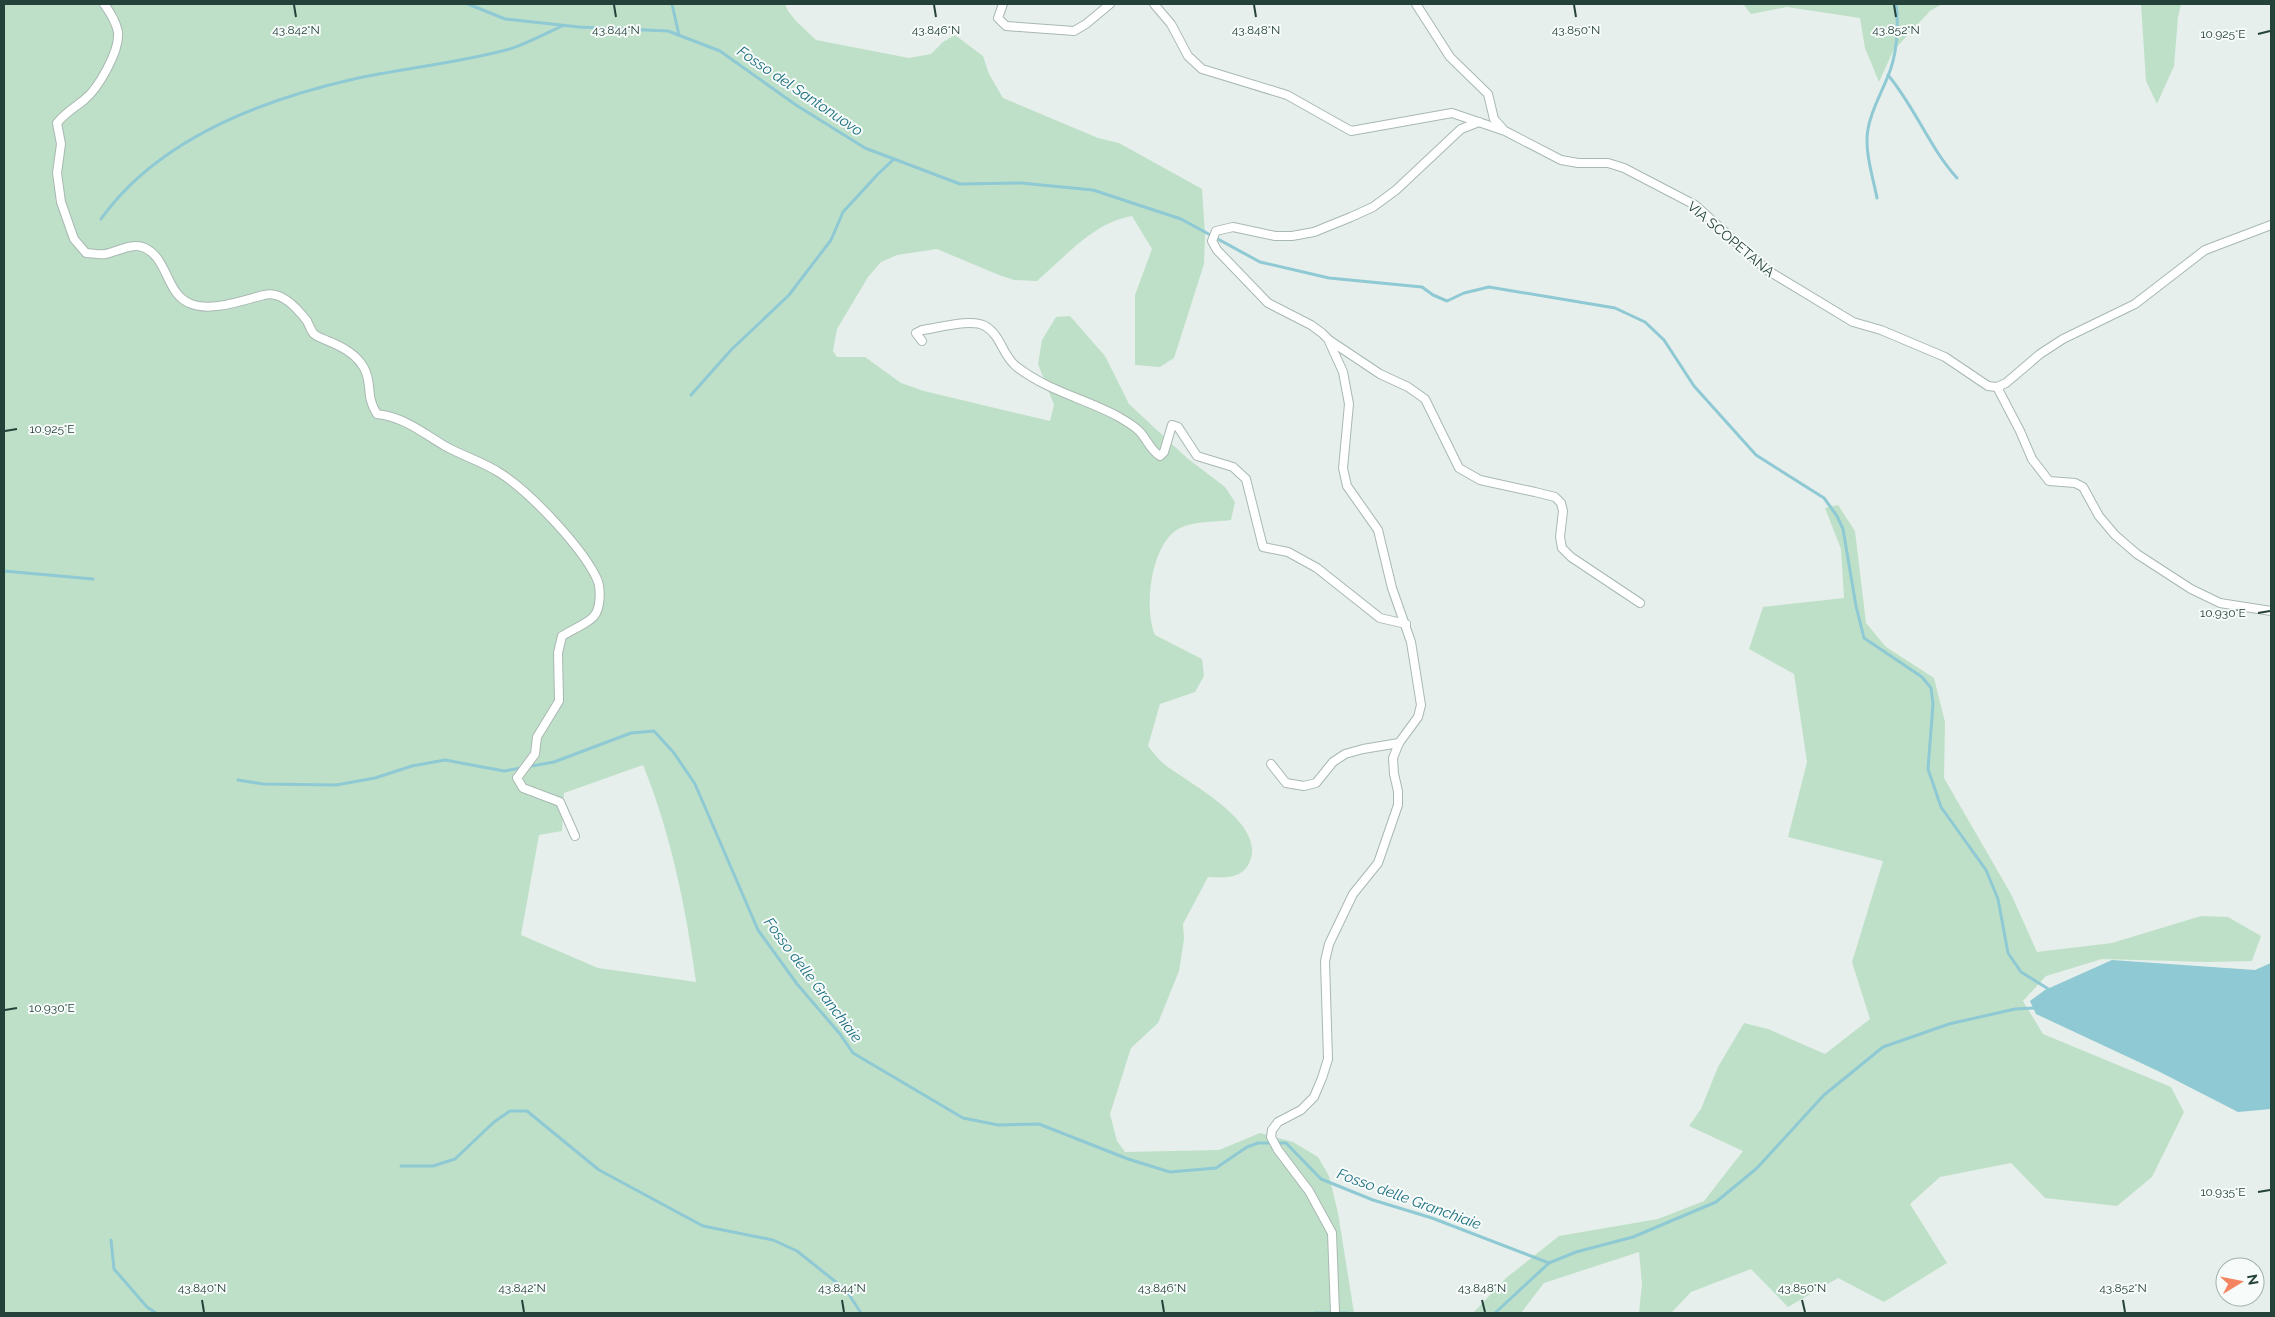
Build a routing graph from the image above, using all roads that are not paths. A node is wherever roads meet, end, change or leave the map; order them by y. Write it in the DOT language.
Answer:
graph roads {
  1 [pos="104,4"];
  2 [pos="1003,4"];
  3 [pos="1110,4"];
  4 [pos="1154,4"];
  5 [pos="1416,4"];
  6 [pos="1479,122"];
  7 [pos="1505,131"];
  8 [pos="2271,225"];
  9 [pos="1328,339"];
  10 [pos="922,341"];
  11 [pos="1997,387"];
  12 [pos="1640,603"];
  13 [pos="2271,611"];
  14 [pos="1406,624"];
  15 [pos="1399,744"];
  16 [pos="1271,764"];
  17 [pos="574,836"];
  18 [pos="1335,1313"];
  1 -- 17 [label="street"];
  2 -- 3 [label="street"];
  4 -- 6 [label="street, VIA SCOPETANA"];
  5 -- 7 [label="street"];
  6 -- 7 [label="street, VIA SCOPETANA"];
  6 -- 9 [label="street"];
  7 -- 11 [label="street, VIA SCOPETANA"];
  8 -- 11 [label="street"];
  9 -- 12 [label="street"];
  9 -- 14 [label="street"];
  10 -- 14 [label="street"];
  11 -- 13 [label="street"];
  14 -- 15 [label="street"];
  15 -- 16 [label="street"];
  15 -- 18 [label="street"];
}
